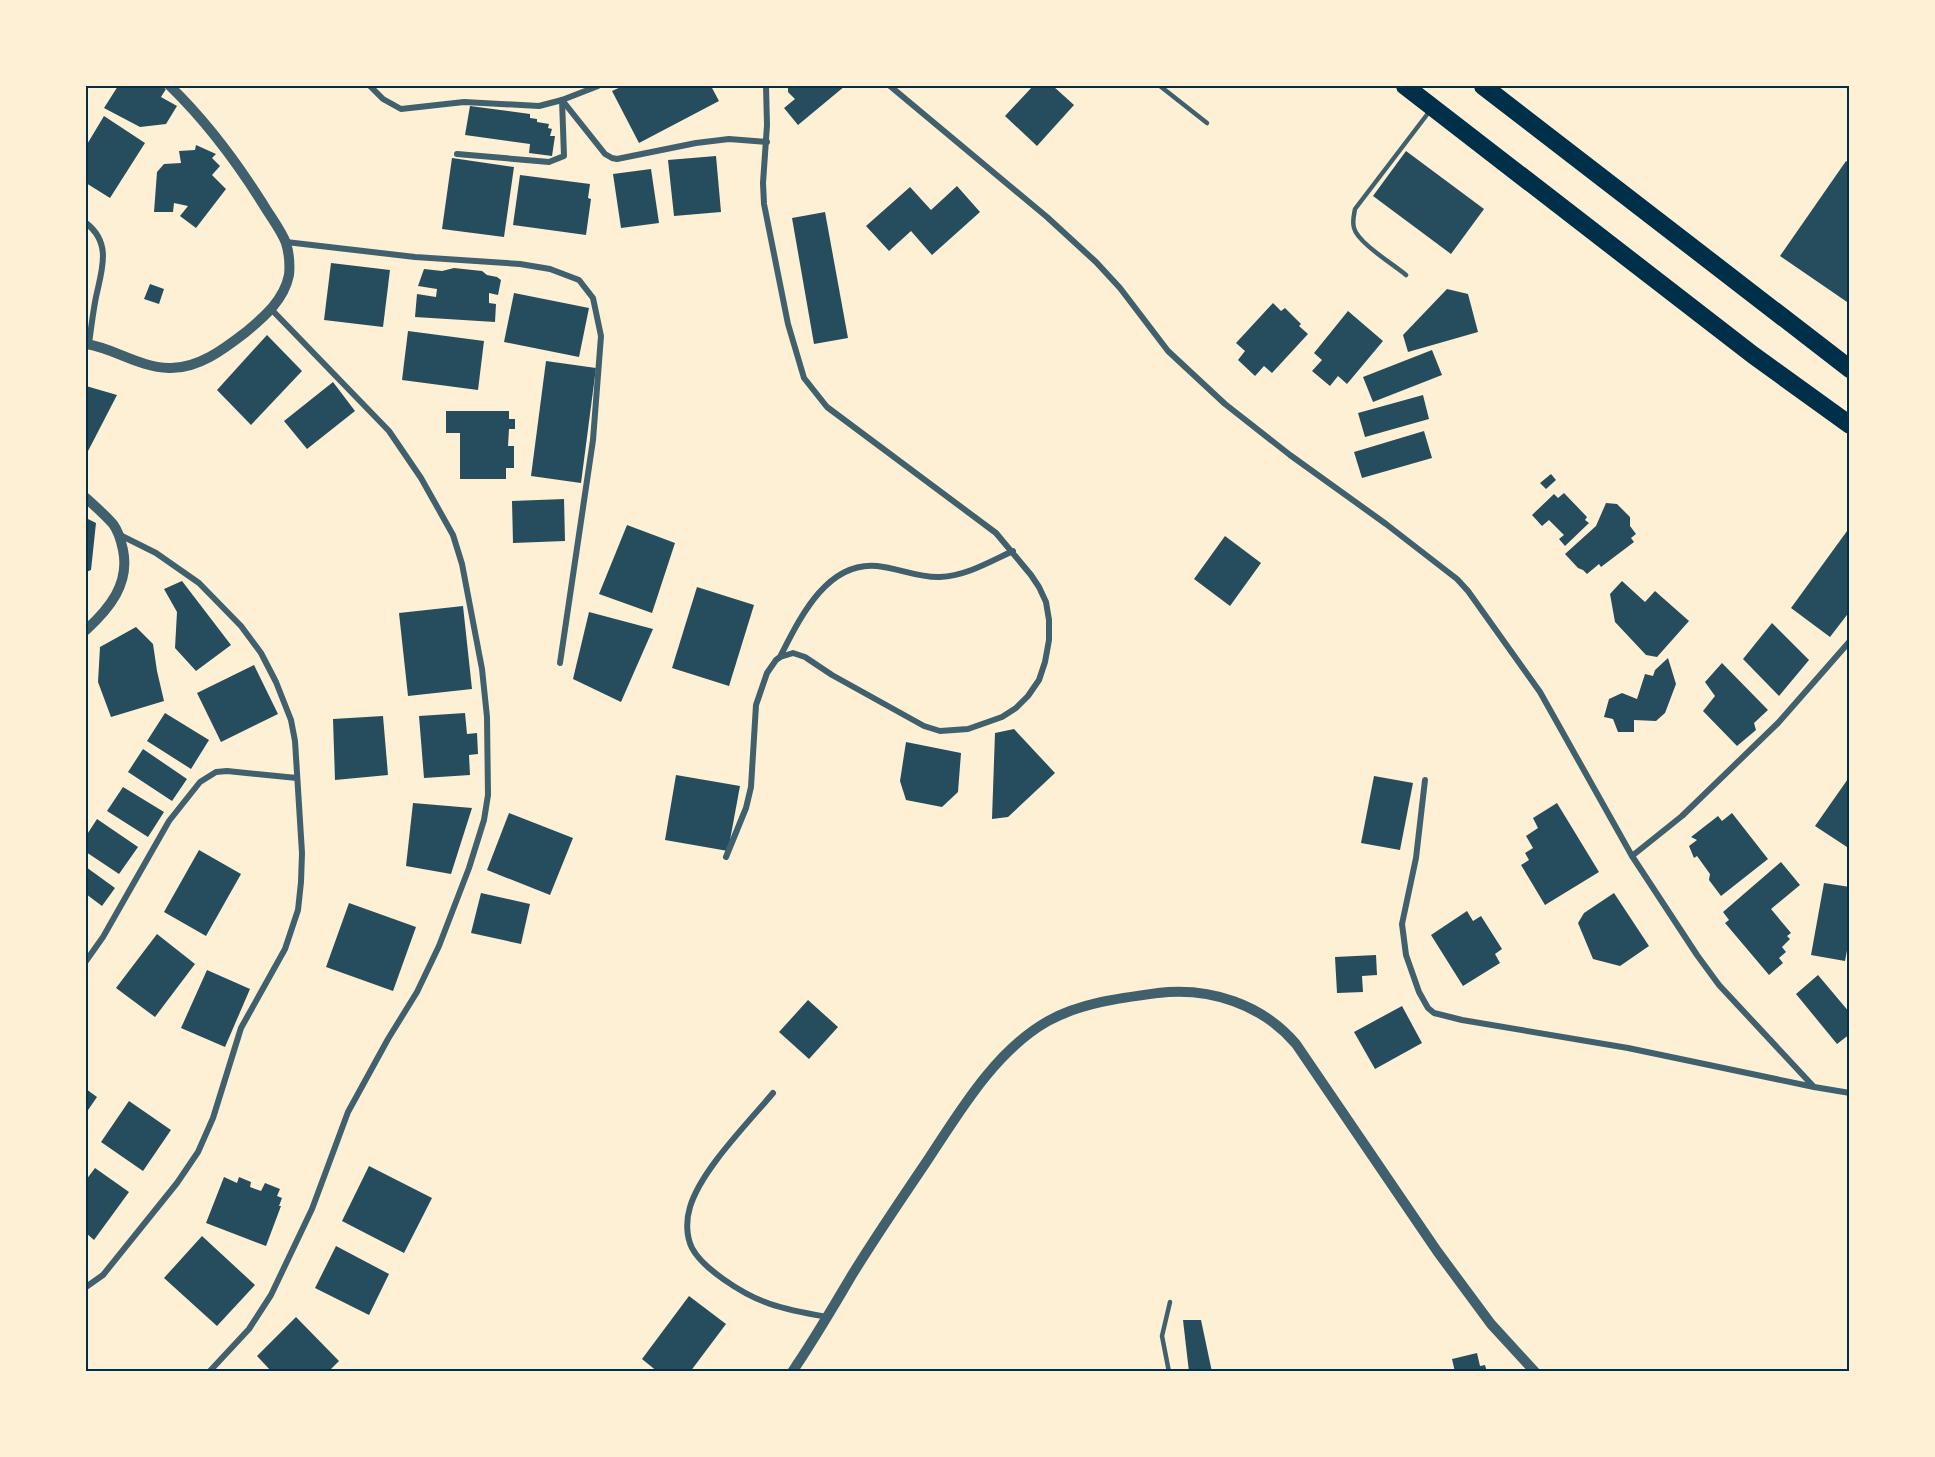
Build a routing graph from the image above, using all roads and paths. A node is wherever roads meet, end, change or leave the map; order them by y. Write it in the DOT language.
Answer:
graph roads {
  1 [pos="170,86"];
  2 [pos="370,86"];
  3 [pos="598,86"];
  4 [pos="766,86"];
  5 [pos="893,86"];
  6 [pos="1160,86"];
  7 [pos="1405,86"];
  8 [pos="1494,91"];
  9 [pos="562,100"];
  10 [pos="1433,107"];
  11 [pos="1207,123"];
  12 [pos="766,142"];
  13 [pos="457,154"];
  14 [pos="86,223"];
  15 [pos="285,242"];
  16 [pos="1406,275"];
  17 [pos="271,309"];
  18 [pos="87,344"];
  19 [pos="1850,369"];
  20 [pos="1850,425"];
  21 [pos="86,498"];
  22 [pos="120,535"];
  23 [pos="1013,551"];
  24 [pos="86,630"];
  25 [pos="1850,641"];
  26 [pos="780,657"];
  27 [pos="560,663"];
  28 [pos="297,778"];
  29 [pos="1425,780"];
  30 [pos="1632,856"];
  31 [pos="726,857"];
  32 [pos="86,961"];
  33 [pos="1814,1087"];
  34 [pos="773,1093"];
  35 [pos="1850,1093"];
  36 [pos="86,1287"];
  37 [pos="1170,1302"];
  38 [pos="827,1317"];
  39 [pos="209,1371"];
  40 [pos="792,1371"];
  41 [pos="1169,1371"];
  42 [pos="1535,1371"];
  1 -- 15 [label="street"];
  2 -- 9 [label="street"];
  3 -- 9 [label="street"];
  4 -- 12 [label="street"];
  5 -- 30 [label="street"];
  6 -- 11 [label="lane"];
  7 -- 10 [label="highway"];
  8 -- 19 [label="highway"];
  9 -- 12 [label="street"];
  9 -- 13 [label="street"];
  10 -- 16 [label="lane"];
  10 -- 20 [label="highway"];
  12 -- 23 [label="street"];
  14 -- 18 [label="street"];
  15 -- 17 [label="street"];
  15 -- 27 [label="street"];
  17 -- 18 [label="street"];
  17 -- 39 [label="street"];
  21 -- 22 [label="street"];
  22 -- 24 [label="street"];
  22 -- 28 [label="street"];
  23 -- 26 [label="street"];
  23 -- 26 [label="street"];
  25 -- 30 [label="street"];
  26 -- 31 [label="street"];
  28 -- 32 [label="street"];
  28 -- 36 [label="street"];
  29 -- 33 [label="street"];
  30 -- 33 [label="street"];
  33 -- 35 [label="street"];
  34 -- 38 [label="street"];
  37 -- 41 [label="lane"];
  38 -- 40 [label="street"];
  38 -- 42 [label="street"];
}
